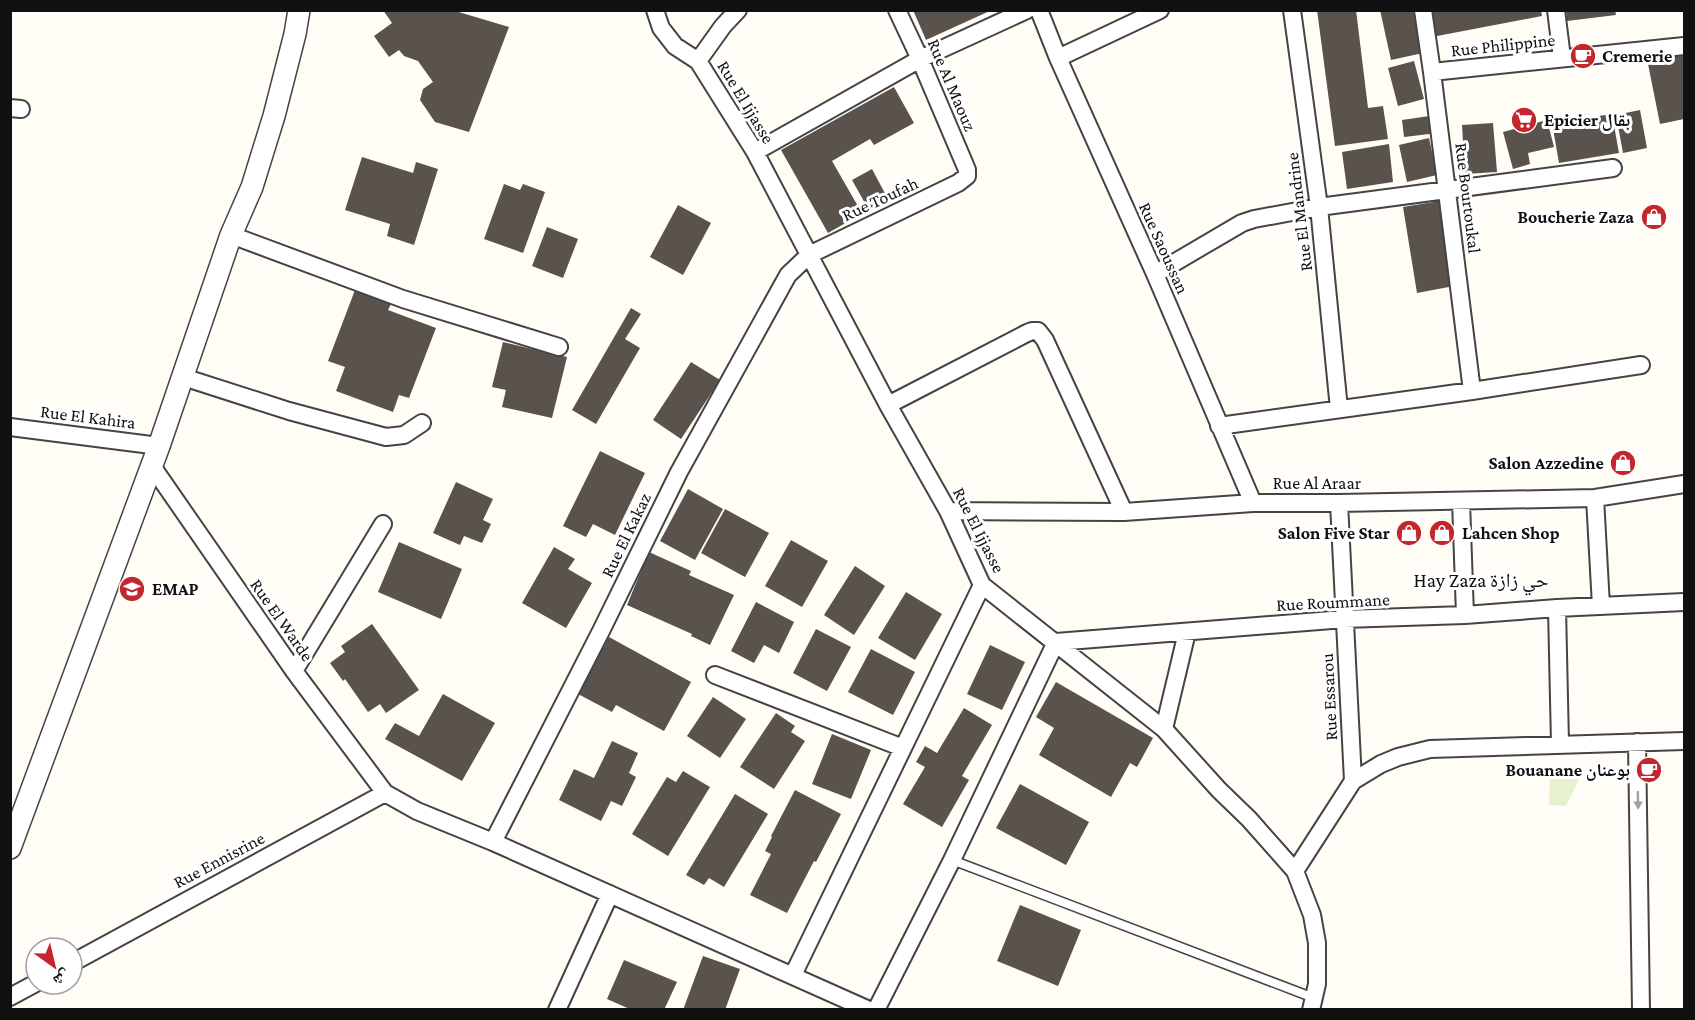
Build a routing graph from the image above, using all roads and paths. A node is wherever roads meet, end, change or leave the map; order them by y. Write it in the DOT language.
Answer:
graph roads {
  1 [pos="299,10"];
  2 [pos="655,10"];
  3 [pos="738,10"];
  4 [pos="897,10"];
  5 [pos="1027,10"];
  6 [pos="1039,10"];
  7 [pos="1160,10"];
  8 [pos="1292,10"];
  9 [pos="1423,10"];
  10 [pos="1556,10"];
  11 [pos="1684,46"];
  12 [pos="1059,58"];
  13 [pos="1562,58"];
  14 [pos="920,59"];
  15 [pos="698,62"];
  16 [pos="1432,72"];
  17 [pos="754,153"];
  18 [pos="1613,168"];
  19 [pos="967,176"];
  20 [pos="1447,189"];
  21 [pos="1319,207"];
  22 [pos="231,236"];
  23 [pos="809,255"];
  24 [pos="1155,274"];
  25 [pos="559,347"];
  26 [pos="1641,365"];
  27 [pos="183,377"];
  28 [pos="1472,391"];
  29 [pos="888,405"];
  30 [pos="1339,410"];
  31 [pos="422,423"];
  32 [pos="1219,426"];
  33 [pos="10,427"];
  34 [pos="156,456"];
  35 [pos="1684,484"];
  36 [pos="1595,498"];
  37 [pos="1461,501"];
  38 [pos="1252,502"];
  39 [pos="1339,503"];
  40 [pos="948,511"];
  41 [pos="1124,512"];
  42 [pos="383,524"];
  43 [pos="982,585"];
  44 [pos="1684,602"];
  45 [pos="1601,606"];
  46 [pos="1557,608"];
  47 [pos="1465,615"];
  48 [pos="1344,619"];
  49 [pos="1187,632"];
  50 [pos="1056,642"];
  51 [pos="294,671"];
  52 [pos="715,675"];
  53 [pos="1164,729"];
  54 [pos="1684,741"];
  55 [pos="1637,742"];
  56 [pos="1560,744"];
  57 [pos="903,748"];
  58 [pos="1353,780"];
  59 [pos="385,793"];
  60 [pos="493,842"];
  61 [pos="10,848"];
  62 [pos="952,860"];
  63 [pos="1295,871"];
  64 [pos="610,894"];
  65 [pos="84,956"];
  66 [pos="793,975"];
  67 [pos="24,989"];
  68 [pos="10,997"];
  69 [pos="1312,1004"];
  70 [pos="557,1010"];
  71 [pos="869,1010"];
  72 [pos="876,1010"];
  73 [pos="1641,1010"];
  1 -- 22 [label="street"];
  2 -- 15 [label="street"];
  3 -- 15 [label="street"];
  4 -- 14 [label="street, Rue Al Maouz"];
  5 -- 14 [label="street"];
  6 -- 12 [label="street, Rue Saoussan"];
  7 -- 12 [label="street"];
  8 -- 21 [label="street, Rue El Mandrine"];
  9 -- 16 [label="street, Rue Bourtoukal"];
  10 -- 13 [label="street"];
  11 -- 13 [label="street, Rue Philippine"];
  12 -- 24 [label="street, Rue Saoussan"];
  13 -- 16 [label="street, Rue Philippine"];
  14 -- 17 [label="street"];
  14 -- 19 [label="street, Rue Al Maouz"];
  15 -- 17 [label="street, Rue El Ijjasse"];
  16 -- 20 [label="street, Rue Bourtoukal"];
  17 -- 23 [label="street, Rue El Ijjasse"];
  18 -- 20 [label="street"];
  19 -- 23 [label="street, Rue Toufah"];
  20 -- 21 [label="street"];
  20 -- 28 [label="street, Rue Bourtoukal"];
  21 -- 24 [label="street"];
  21 -- 30 [label="street, Rue El Mandrine"];
  22 -- 25 [label="street"];
  22 -- 27 [label="street"];
  23 -- 29 [label="street, Rue El Ijjasse"];
  23 -- 60 [label="street, Rue El Kakaz"];
  24 -- 32 [label="street, Rue Saoussan"];
  26 -- 28 [label="street"];
  27 -- 31 [label="street"];
  27 -- 34 [label="street"];
  28 -- 30 [label="street"];
  29 -- 40 [label="street, Rue El Ijjasse"];
  29 -- 41 [label="street"];
  30 -- 32 [label="street"];
  32 -- 38 [label="street, Rue Saoussan"];
  33 -- 34 [label="street, Rue El Kahira"];
  34 -- 51 [label="street, Rue El Warde"];
  34 -- 61 [label="street"];
  35 -- 36 [label="street, Rue Al Araar"];
  36 -- 37 [label="street, Rue Al Araar"];
  36 -- 45 [label="street"];
  37 -- 39 [label="street, Rue Al Araar"];
  37 -- 47 [label="street"];
  38 -- 39 [label="street, Rue Al Araar"];
  38 -- 41 [label="street, Rue Al Araar"];
  39 -- 48 [label="street, Rue Essarou"];
  40 -- 41 [label="street, Rue Al Araar"];
  40 -- 43 [label="street, Rue El Ijjasse"];
  42 -- 51 [label="street"];
  43 -- 50 [label="street, Rue El Ijjasse"];
  43 -- 57 [label="street"];
  44 -- 45 [label="street, Rue Roummane"];
  45 -- 46 [label="street, Rue Roummane"];
  46 -- 47 [label="street, Rue Roummane"];
  46 -- 56 [label="street"];
  47 -- 48 [label="street, Rue Roummane"];
  48 -- 49 [label="street, Rue Roummane"];
  48 -- 58 [label="street, Rue Essarou"];
  49 -- 50 [label="street, Rue Roummane"];
  49 -- 53 [label="street"];
  50 -- 53 [label="street, Rue El Ijjasse"];
  50 -- 62 [label="street"];
  51 -- 59 [label="street, Rue El Warde"];
  52 -- 57 [label="street"];
  53 -- 63 [label="street, Rue El Ijjasse"];
  54 -- 55 [label="street"];
  55 -- 56 [label="street"];
  55 -- 73 [label="street, one-way"];
  56 -- 58 [label="street"];
  57 -- 66 [label="street"];
  58 -- 63 [label="street"];
  59 -- 60 [label="street"];
  59 -- 65 [label="street, Rue Ennisrine"];
  60 -- 64 [label="street"];
  62 -- 69 [label="lane"];
  62 -- 72 [label="street"];
  63 -- 69 [label="street, Rue El Ijjasse"];
  64 -- 66 [label="street"];
  64 -- 70 [label="street"];
  66 -- 71 [label="street"];
  67 -- 68 [label="street"];
}
